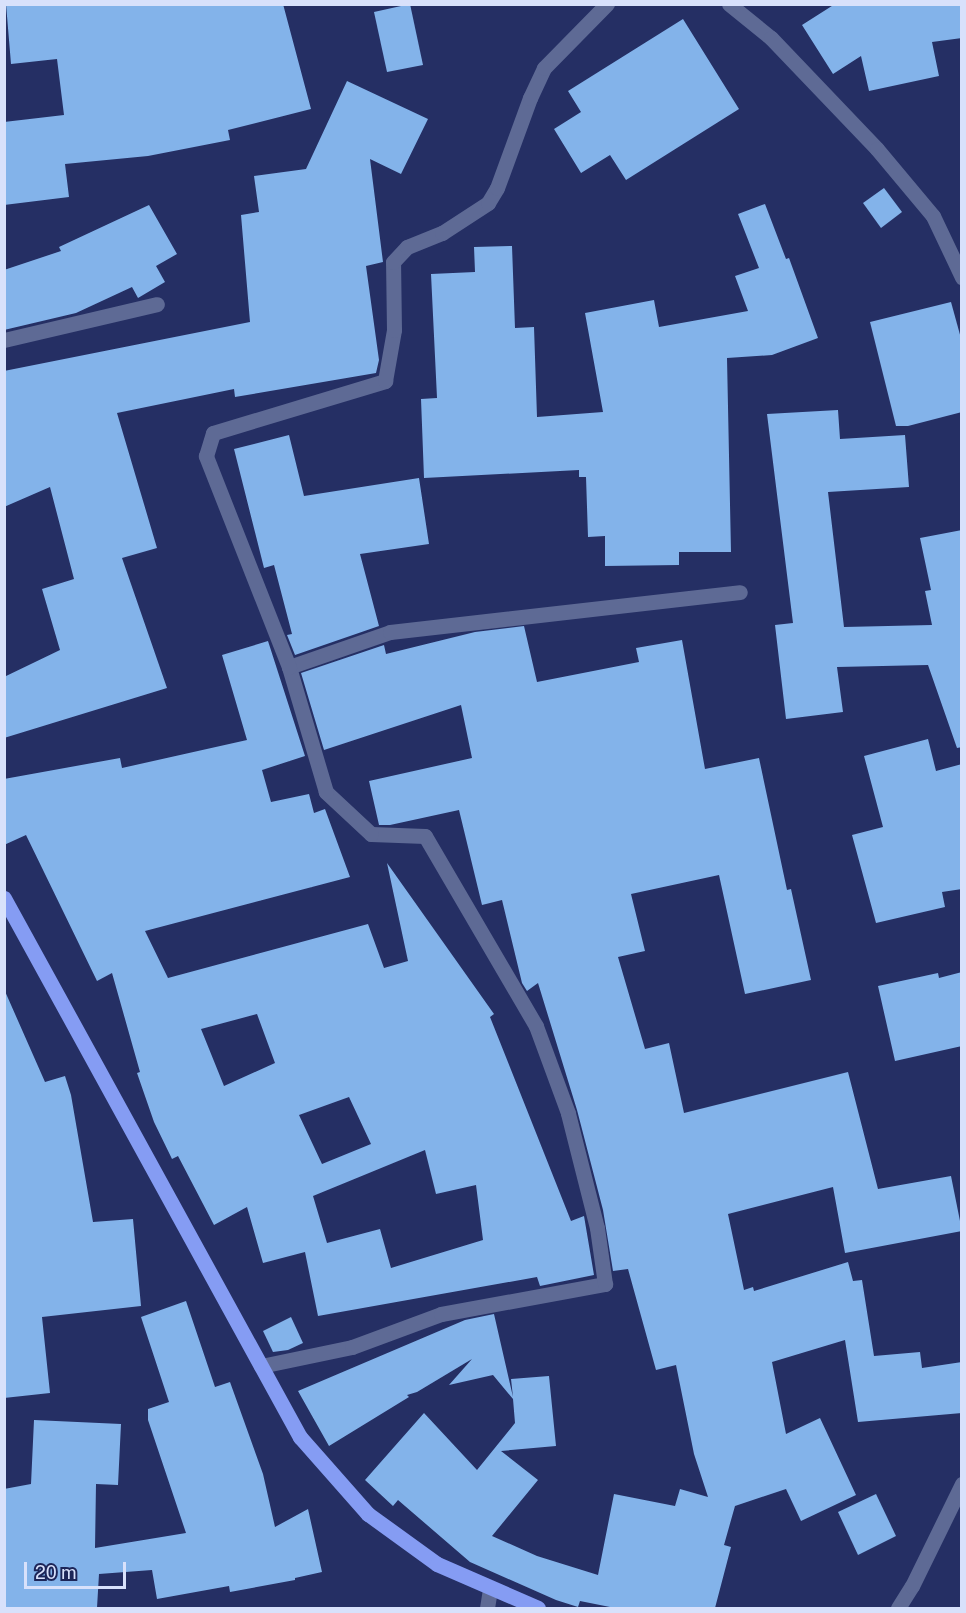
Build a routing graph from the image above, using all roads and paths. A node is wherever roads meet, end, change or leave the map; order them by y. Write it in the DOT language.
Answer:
graph roads {
  1 [pos="607,4"];
  2 [pos="729,4"];
  3 [pos="962,277"];
  4 [pos="157,303"];
  5 [pos="4,340"];
  6 [pos="740,592"];
  7 [pos="289,667"];
  8 [pos="4,898"];
  9 [pos="261,1366"];
  10 [pos="962,1484"];
  11 [pos="490,1590"];
  12 [pos="487,1608"];
  13 [pos="538,1608"];
  14 [pos="898,1608"];
  1 -- 7 [label="street"];
  2 -- 3 [label="street"];
  4 -- 5 [label="street"];
  6 -- 7 [label="street"];
  7 -- 9 [label="street"];
  8 -- 9 [label="main road"];
  9 -- 11 [label="main road"];
  10 -- 14 [label="street"];
  11 -- 12 [label="street"];
  11 -- 13 [label="main road"];
}
